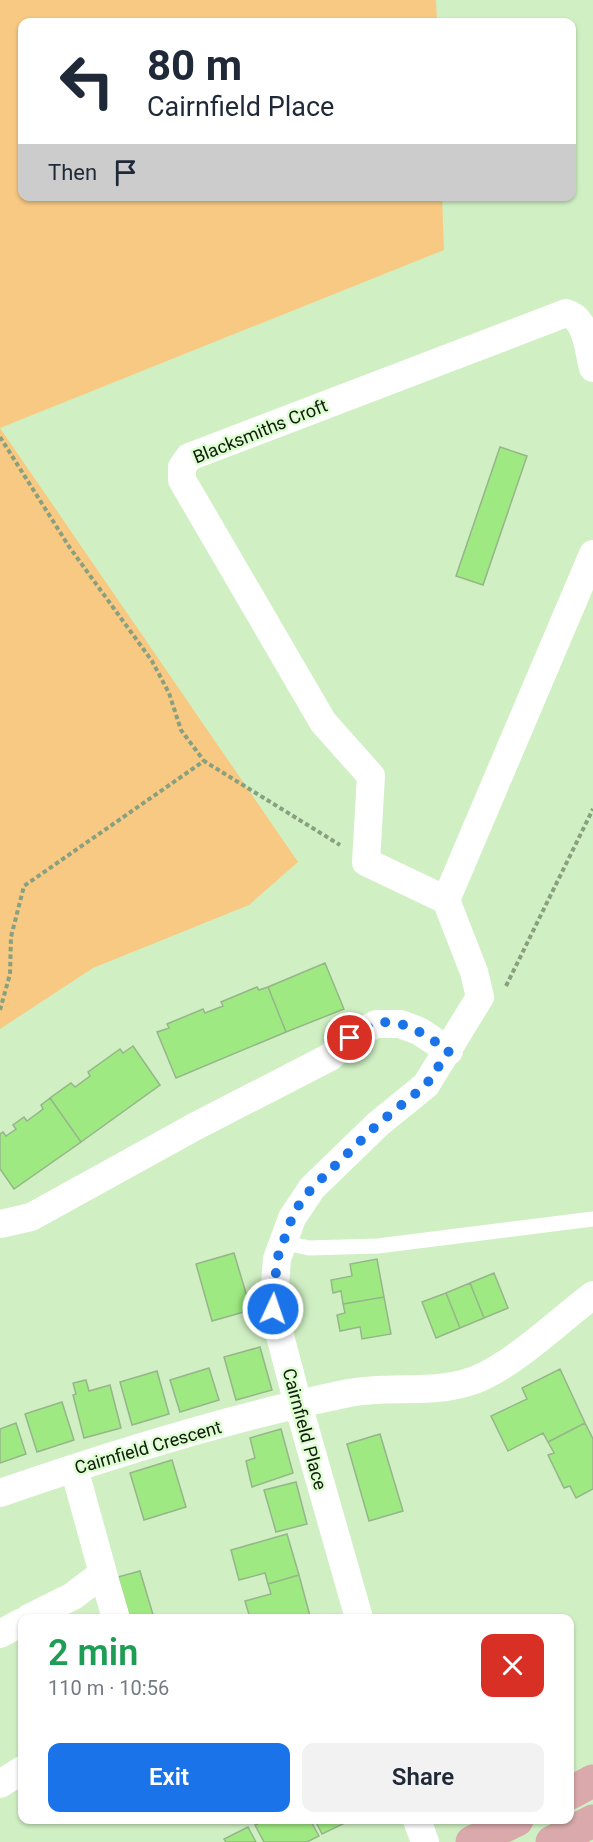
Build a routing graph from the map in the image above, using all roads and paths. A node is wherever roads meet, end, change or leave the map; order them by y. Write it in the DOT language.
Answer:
graph roads {
  1 [pos="593,368"];
  2 [pos="0,437"];
  3 [pos="593,554"];
  4 [pos="204,760"];
  5 [pos="593,809"];
  6 [pos="366,862"];
  7 [pos="446,900"];
  8 [pos="480,997"];
  9 [pos="0,1010"];
  10 [pos="449,1051"];
  11 [pos="593,1219"];
  12 [pos="0,1224"];
  13 [pos="282,1242"];
  14 [pos="593,1295"];
  15 [pos="298,1404"];
  16 [pos="74,1468"];
  17 [pos="0,1493"];
  18 [pos="104,1577"];
  19 [pos="37,1614"];
  20 [pos="115,1614"];
  21 [pos="358,1614"];
  22 [pos="18,1624"];
  23 [pos="0,1634"];
  24 [pos="18,1773"];
  25 [pos="593,1781"];
  26 [pos="0,1784"];
  27 [pos="574,1790"];
  28 [pos="593,1821"];
  29 [pos="508,1824"];
  30 [pos="472,1842"];
  31 [pos="552,1842"];
  1 -- 6 [label="street, Blacksmiths Croft"];
  2 -- 4 [label="path"];
  3 -- 7 [label="street"];
  4 -- 6 [label="path"];
  4 -- 9 [label="path"];
  5 -- 8 [label="path"];
  6 -- 7 [label="street"];
  7 -- 8 [label="street"];
  8 -- 10 [label="street, Cairnfield Place"];
  10 -- 12 [label="street"];
  10 -- 13 [label="street, Cairnfield Place"];
  11 -- 13 [label="lane"];
  13 -- 15 [label="street, Cairnfield Place"];
  14 -- 15 [label="street, Cairnfield Crescent"];
  15 -- 16 [label="street, Cairnfield Crescent"];
  15 -- 21 [label="street, Cairnfield Place"];
  16 -- 17 [label="street, Cairnfield Crescent"];
  16 -- 18 [label="street"];
  18 -- 19 [label="street"];
  18 -- 20 [label="street"];
  22 -- 23 [label="street"];
  24 -- 26 [label="street"];
  25 -- 27 [label="main road"];
  28 -- 31 [label="main road"];
  29 -- 30 [label="main road"];
}
